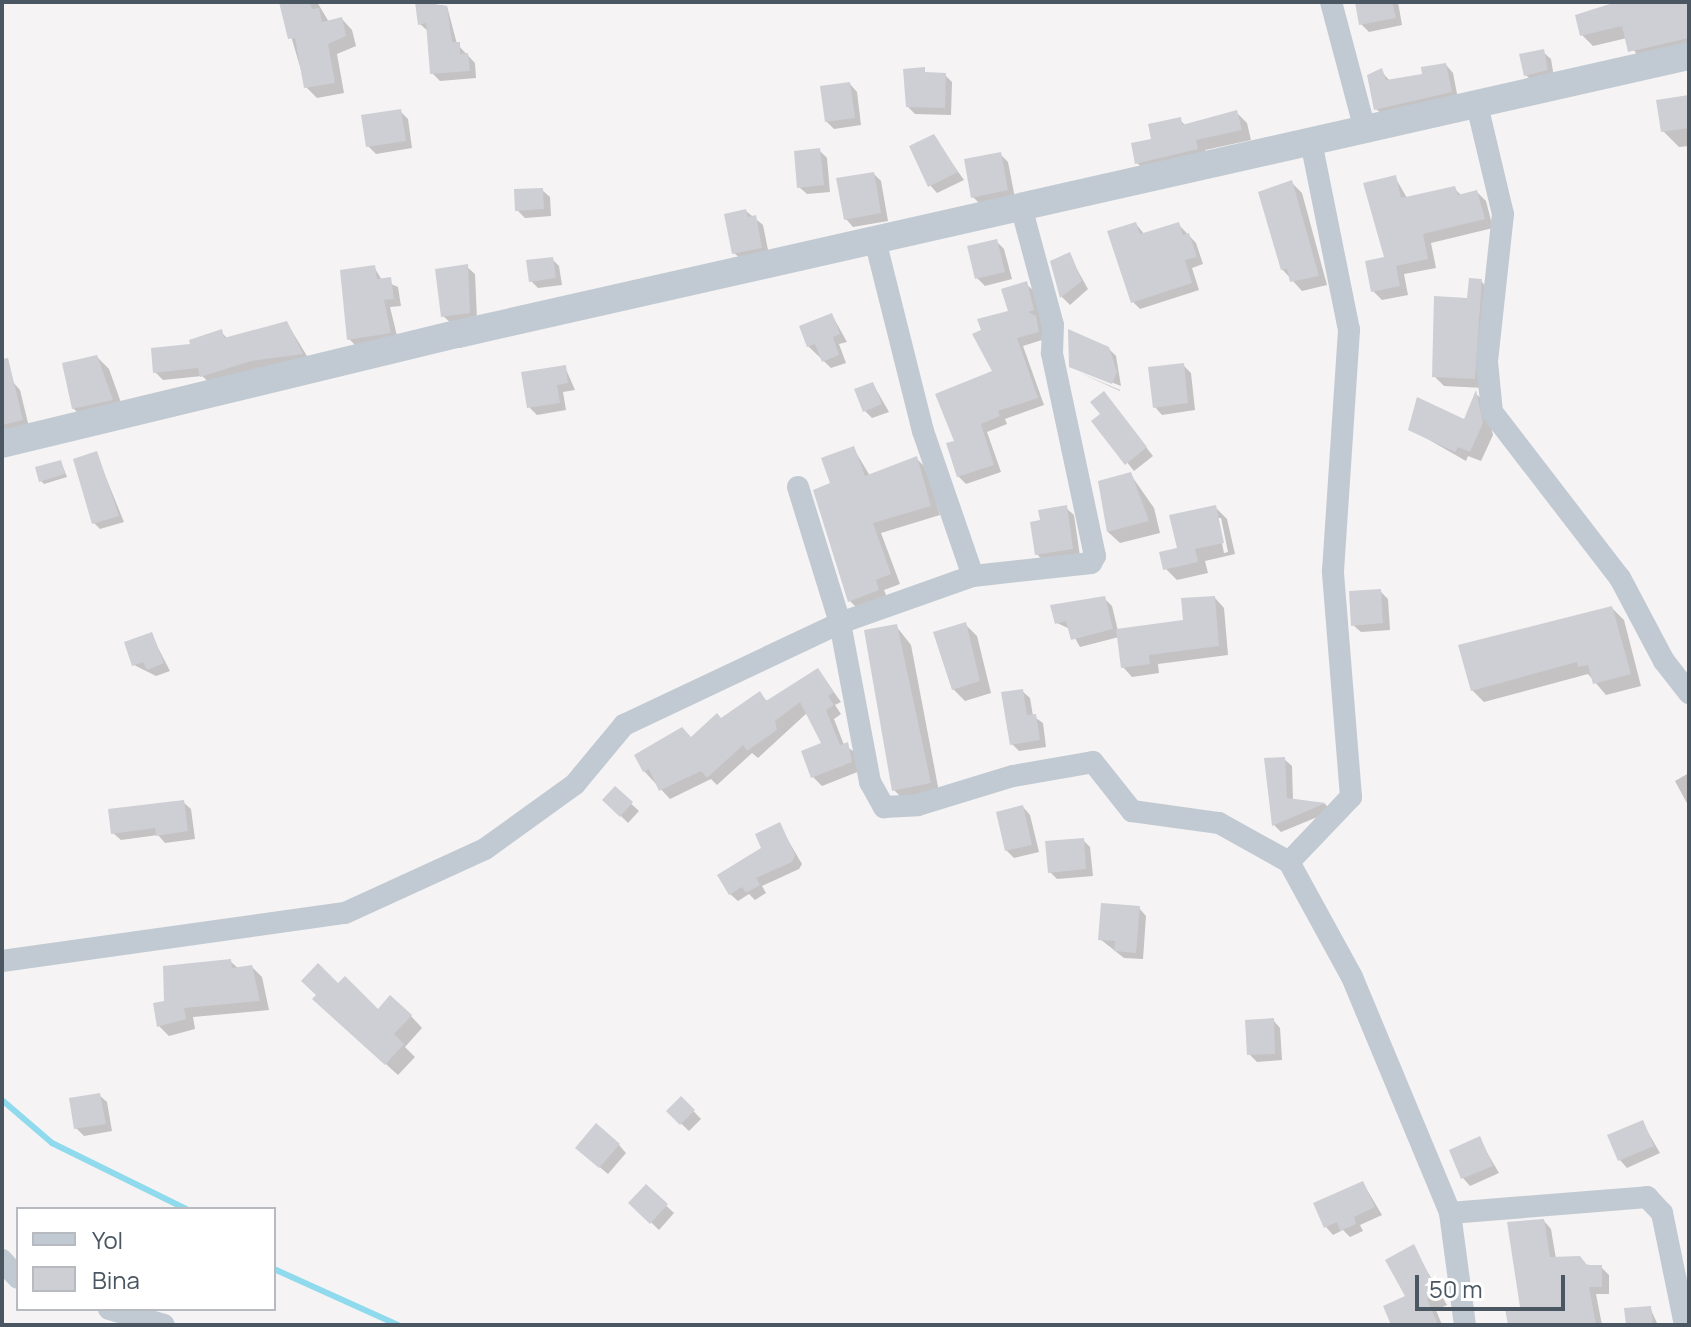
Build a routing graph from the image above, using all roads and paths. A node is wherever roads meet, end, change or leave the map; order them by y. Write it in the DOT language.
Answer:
graph roads {
  1 [pos="1331,2"];
  2 [pos="1689,56"];
  3 [pos="1477,105"];
  4 [pos="1365,130"];
  5 [pos="1311,142"];
  6 [pos="1021,206"];
  7 [pos="875,240"];
  8 [pos="2,444"];
  9 [pos="798,487"];
  10 [pos="973,576"];
  11 [pos="840,623"];
  12 [pos="1689,693"];
  13 [pos="1289,862"];
  14 [pos="2,961"];
  15 [pos="1450,1213"];
  16 [pos="2,1260"];
  17 [pos="16,1276"];
  18 [pos="116,1311"];
  19 [pos="164,1325"];
  20 [pos="1465,1325"];
  21 [pos="1685,1325"];
  1 -- 4 [label="street"];
  2 -- 3 [label="street"];
  3 -- 4 [label="street"];
  3 -- 12 [label="street"];
  4 -- 5 [label="street"];
  5 -- 6 [label="street"];
  5 -- 13 [label="street"];
  6 -- 7 [label="street"];
  6 -- 10 [label="street"];
  7 -- 8 [label="street"];
  7 -- 10 [label="street"];
  9 -- 11 [label="street"];
  10 -- 11 [label="street"];
  11 -- 13 [label="street"];
  11 -- 14 [label="street"];
  13 -- 15 [label="street"];
  15 -- 20 [label="street"];
  15 -- 21 [label="street"];
  16 -- 17 [label="street"];
  18 -- 19 [label="street"];
}
